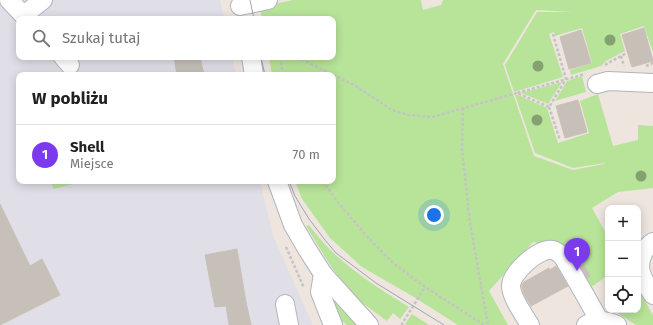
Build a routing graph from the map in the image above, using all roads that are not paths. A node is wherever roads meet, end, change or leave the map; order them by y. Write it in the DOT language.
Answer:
graph roads {
  1 [pos="9,0"];
  2 [pos="42,0"];
  3 [pos="268,0"];
  4 [pos="241,8"];
  5 [pos="24,16"];
  6 [pos="26,16"];
  7 [pos="252,60"];
  8 [pos="254,72"];
  9 [pos="653,83"];
  10 [pos="597,84"];
  11 [pos="278,184"];
  12 [pos="653,242"];
  13 [pos="324,274"];
  14 [pos="653,295"];
  15 [pos="285,304"];
  16 [pos="593,323"];
  17 [pos="289,325"];
  18 [pos="333,325"];
  19 [pos="369,325"];
  20 [pos="530,325"];
  21 [pos="617,325"];
  1 -- 5 [label="street"];
  2 -- 6 [label="street"];
  3 -- 4 [label="street"];
  7 -- 8 [label="street"];
  9 -- 10 [label="street"];
  11 -- 13 [label="street"];
  12 -- 14 [label="street"];
  13 -- 18 [label="street"];
  13 -- 19 [label="street"];
  15 -- 17 [label="street"];
  16 -- 20 [label="street"];
  16 -- 21 [label="street"];
}
